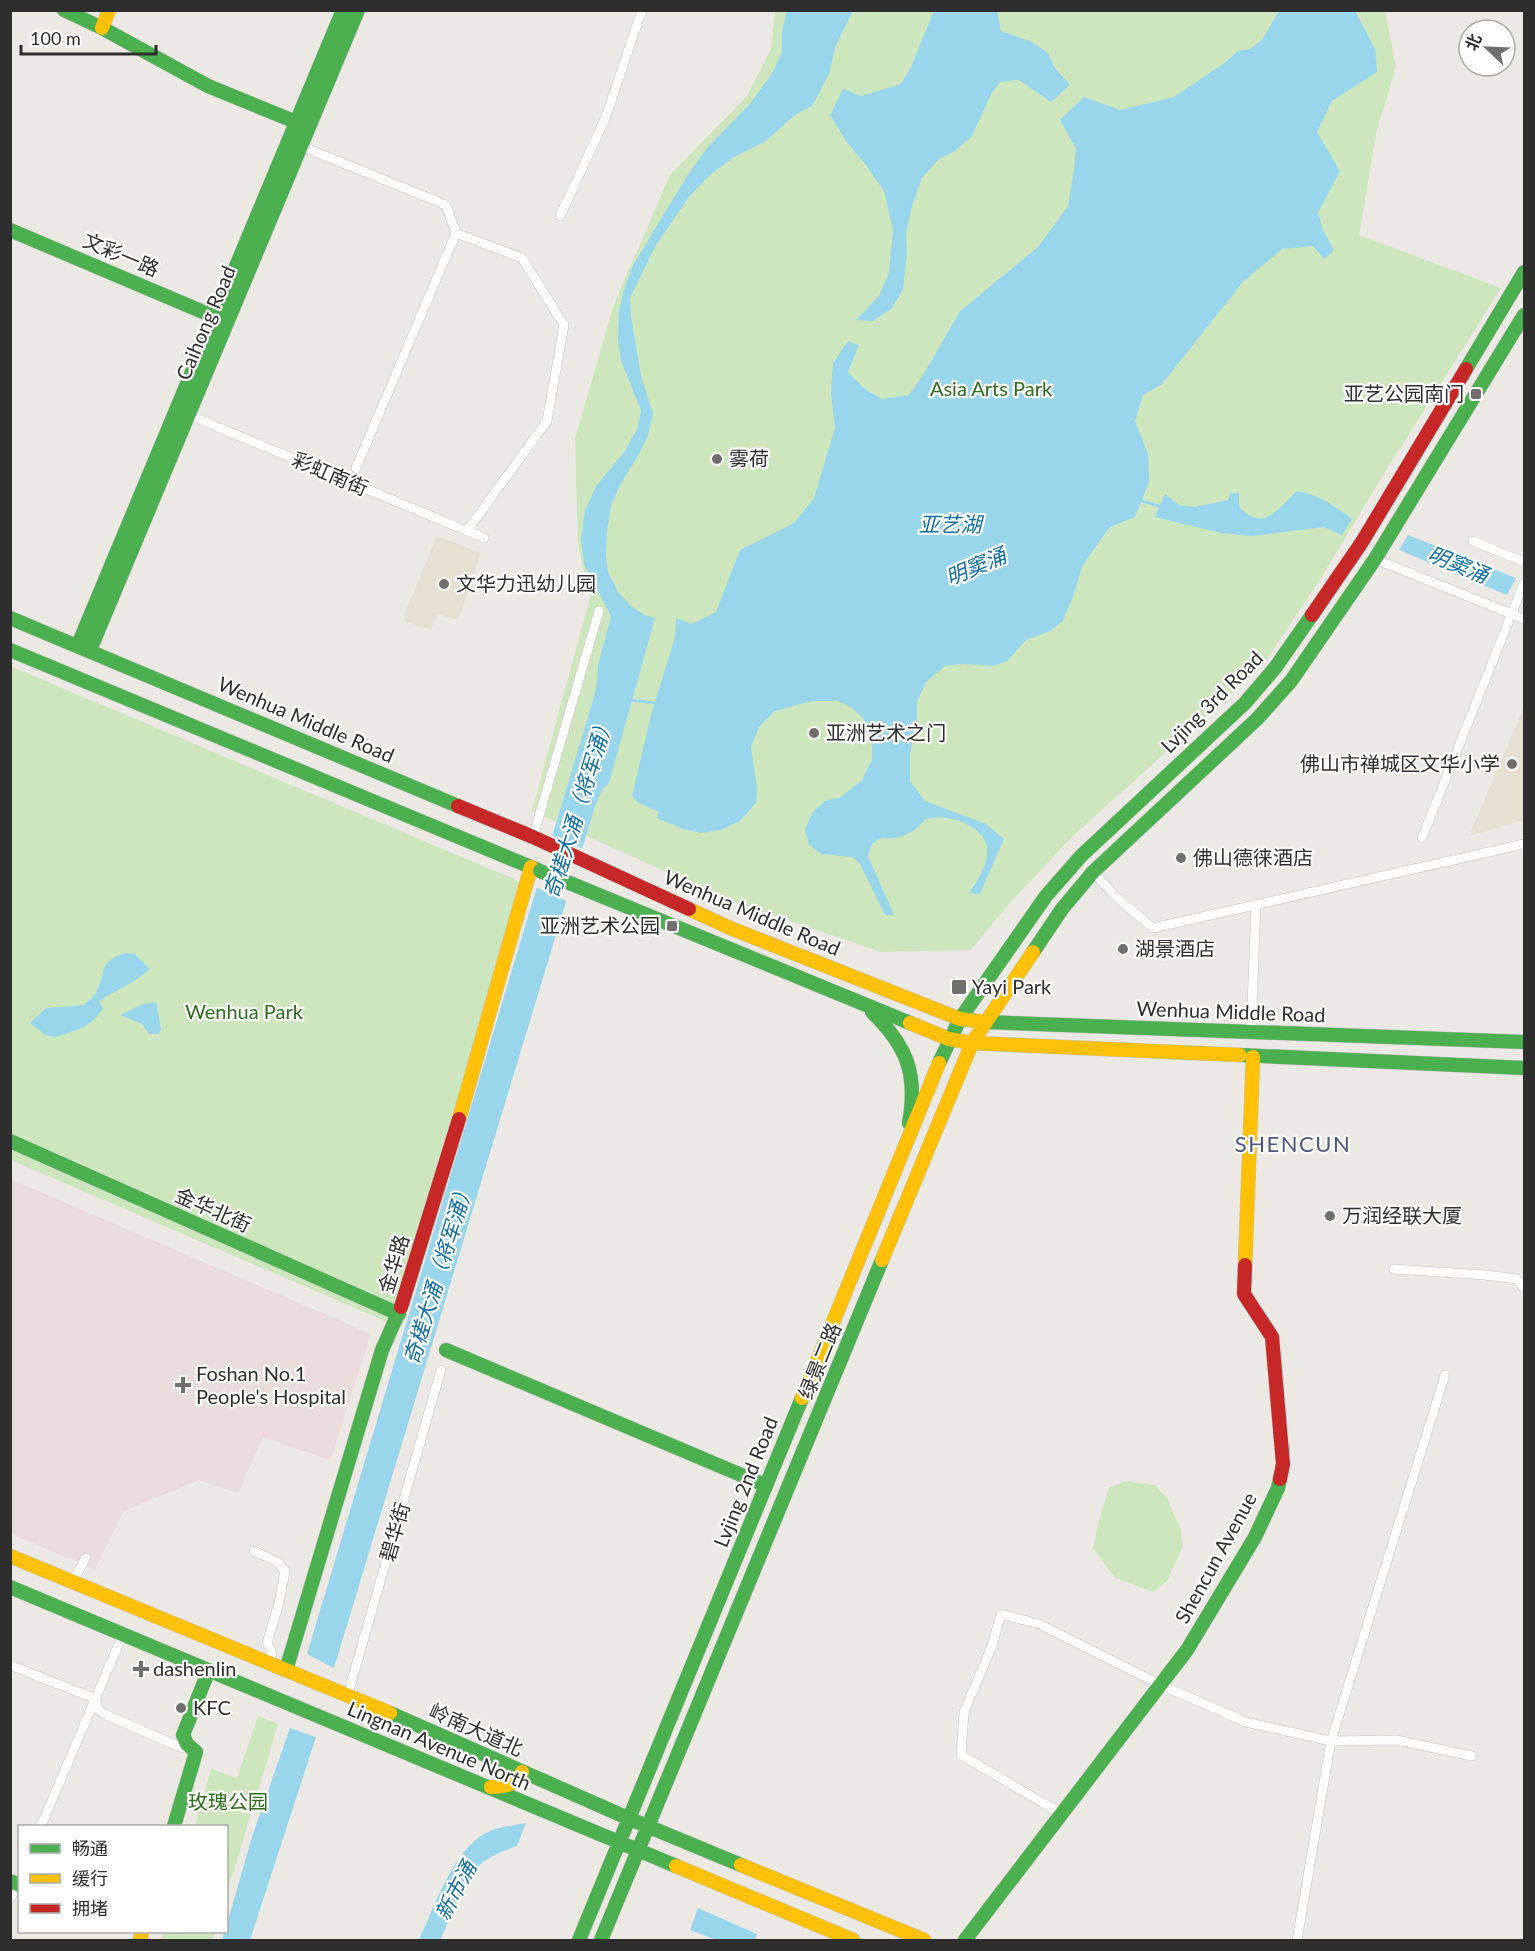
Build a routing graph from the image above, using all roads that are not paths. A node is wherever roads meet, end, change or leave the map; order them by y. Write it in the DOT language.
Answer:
graph roads {
  1 [pos="64,10"];
  2 [pos="109,10"];
  3 [pos="343,10"];
  4 [pos="358,10"];
  5 [pos="642,10"];
  6 [pos="102,28"];
  7 [pos="296,122"];
  8 [pos="301,146"];
  9 [pos="560,216"];
  10 [pos="10,230"];
  11 [pos="456,233"];
  12 [pos="1524,272"];
  13 [pos="1524,315"];
  14 [pos="215,317"];
  15 [pos="182,412"];
  16 [pos="356,468"];
  17 [pos="467,531"];
  18 [pos="484,538"];
  19 [pos="1473,542"];
  20 [pos="1375,559"];
  21 [pos="1524,562"];
  22 [pos="1524,583"];
  23 [pos="599,611"];
  24 [pos="1512,614"];
  25 [pos="10,618"];
  26 [pos="1524,619"];
  27 [pos="84,648"];
  28 [pos="10,650"];
  29 [pos="533,837"];
  30 [pos="1422,838"];
  31 [pos="1524,844"];
  32 [pos="536,869"];
  33 [pos="1093,872"];
  34 [pos="1256,905"];
  35 [pos="864,1004"];
  36 [pos="960,1019"];
  37 [pos="985,1022"];
  38 [pos="1251,1032"];
  39 [pos="949,1039"];
  40 [pos="1524,1042"];
  41 [pos="972,1043"];
  42 [pos="1253,1057"];
  43 [pos="1524,1068"];
  44 [pos="10,1141"];
  45 [pos="903,1152"];
  46 [pos="1394,1269"];
  47 [pos="1524,1288"];
  48 [pos="399,1314"];
  49 [pos="447,1350"];
  50 [pos="441,1370"];
  51 [pos="1445,1376"];
  52 [pos="765,1485"];
  53 [pos="254,1551"];
  54 [pos="10,1556"];
  55 [pos="86,1557"];
  56 [pos="72,1582"];
  57 [pos="10,1587"];
  58 [pos="123,1634"];
  59 [pos="272,1664"];
  60 [pos="10,1665"];
  61 [pos="209,1670"];
  62 [pos="286,1670"];
  63 [pos="1161,1685"];
  64 [pos="348,1694"];
  65 [pos="96,1699"];
  66 [pos="1331,1741"];
  67 [pos="189,1746"];
  68 [pos="1472,1756"];
  69 [pos="522,1772"];
  70 [pos="486,1787"];
  71 [pos="1062,1814"];
  72 [pos="630,1819"];
  73 [pos="42,1825"];
  74 [pos="175,1825"];
  75 [pos="648,1826"];
  76 [pos="620,1844"];
  77 [pos="638,1851"];
  78 [pos="17,1882"];
  79 [pos="10,1899"];
  80 [pos="579,1941"];
  81 [pos="601,1941"];
  82 [pos="853,1941"];
  83 [pos="924,1941"];
  84 [pos="965,1941"];
  85 [pos="1297,1941"];
  1 -- 6 [label="main road"];
  2 -- 6 [label="main road"];
  3 -- 7 [label="main road, Caihong Road"];
  4 -- 8 [label="main road, Caihong Road"];
  5 -- 9 [label="street"];
  6 -- 7 [label="main road"];
  7 -- 14 [label="main road, Caihong Road"];
  8 -- 11 [label="street"];
  8 -- 15 [label="main road, Caihong Road"];
  10 -- 14 [label="main road, 文彩一路"];
  11 -- 16 [label="street"];
  11 -- 17 [label="street"];
  12 -- 36 [label="main road, Lvjing 3rd Road"];
  13 -- 20 [label="main road, Lvjing 3rd Road"];
  14 -- 15 [label="main road, Caihong Road"];
  15 -- 17 [label="street, 彩虹南街"];
  15 -- 27 [label="main road, Caihong Road"];
  17 -- 18 [label="street, 彩虹南街"];
  19 -- 21 [label="street"];
  20 -- 24 [label="street"];
  20 -- 33 [label="main road, Lvjing 3rd Road"];
  22 -- 24 [label="street"];
  23 -- 29 [label="street"];
  24 -- 26 [label="street"];
  24 -- 30 [label="street"];
  25 -- 27 [label="main road, Wenhua Middle Road"];
  27 -- 29 [label="main road, Wenhua Middle Road"];
  28 -- 32 [label="main road, Wenhua Middle Road"];
  29 -- 36 [label="main road, Wenhua Middle Road"];
  31 -- 34 [label="street"];
  32 -- 35 [label="main road, Wenhua Middle Road, bridge"];
  32 -- 48 [label="main road, 金华路"];
  33 -- 34 [label="street"];
  33 -- 37 [label="main road, Lvjing 3rd Road"];
  34 -- 38 [label="street"];
  35 -- 39 [label="main road, Wenhua Middle Road"];
  35 -- 45 [label="main road"];
  36 -- 37 [label="main road, Wenhua Middle Road"];
  36 -- 39 [label="main road, Lvjing 3rd Road"];
  37 -- 38 [label="main road, Wenhua Middle Road"];
  37 -- 41 [label="main road, Lvjing 3rd Road"];
  38 -- 40 [label="main road, Wenhua Middle Road"];
  39 -- 41 [label="main road, Wenhua Middle Road"];
  39 -- 45 [label="main road, Lvjing 2nd Road"];
  41 -- 42 [label="main road, Wenhua Middle Road"];
  41 -- 75 [label="main road, 绿景二路"];
  42 -- 43 [label="main road, Wenhua Middle Road"];
  42 -- 63 [label="main road, Shencun Avenue"];
  44 -- 48 [label="main road, 金华北街"];
  45 -- 52 [label="main road, Lvjing 2nd Road"];
  46 -- 47 [label="street"];
  48 -- 62 [label="main road, 金华路"];
  49 -- 52 [label="main road"];
  50 -- 64 [label="street, 碧华街"];
  51 -- 66 [label="street"];
  52 -- 72 [label="main road, Lvjing 2nd Road"];
  53 -- 59 [label="street"];
  54 -- 56 [label="main road, 岭南大道北"];
  55 -- 56 [label="street"];
  56 -- 59 [label="main road, 岭南大道北"];
  57 -- 58 [label="main road, Lingnan Avenue North"];
  58 -- 61 [label="main road, Lingnan Avenue North"];
  58 -- 65 [label="street"];
  59 -- 62 [label="main road, 岭南大道北"];
  60 -- 65 [label="street"];
  61 -- 67 [label="main road"];
  61 -- 70 [label="main road, Lingnan Avenue North"];
  62 -- 64 [label="main road, 岭南大道北"];
  63 -- 66 [label="street"];
  63 -- 71 [label="main road, Shencun Avenue"];
  63 -- 71 [label="street"];
  64 -- 69 [label="main road, 岭南大道北"];
  65 -- 67 [label="street"];
  65 -- 73 [label="street"];
  66 -- 68 [label="street"];
  66 -- 85 [label="street"];
  67 -- 74 [label="main road"];
  69 -- 70 [label="main road"];
  69 -- 72 [label="main road, 岭南大道北"];
  70 -- 76 [label="main road, Lingnan Avenue North"];
  71 -- 84 [label="main road, Shencun Avenue"];
  72 -- 75 [label="main road, 岭南大道北"];
  72 -- 76 [label="main road, Lvjing 2nd Road"];
  75 -- 77 [label="main road, 绿景二路"];
  75 -- 83 [label="main road, 岭南大道北"];
  76 -- 77 [label="main road, Lingnan Avenue North"];
  76 -- 80 [label="main road, Lvjing 2nd Road"];
  77 -- 81 [label="main road"];
  77 -- 82 [label="main road, Lingnan Avenue North"];
  78 -- 79 [label="street"];
}
